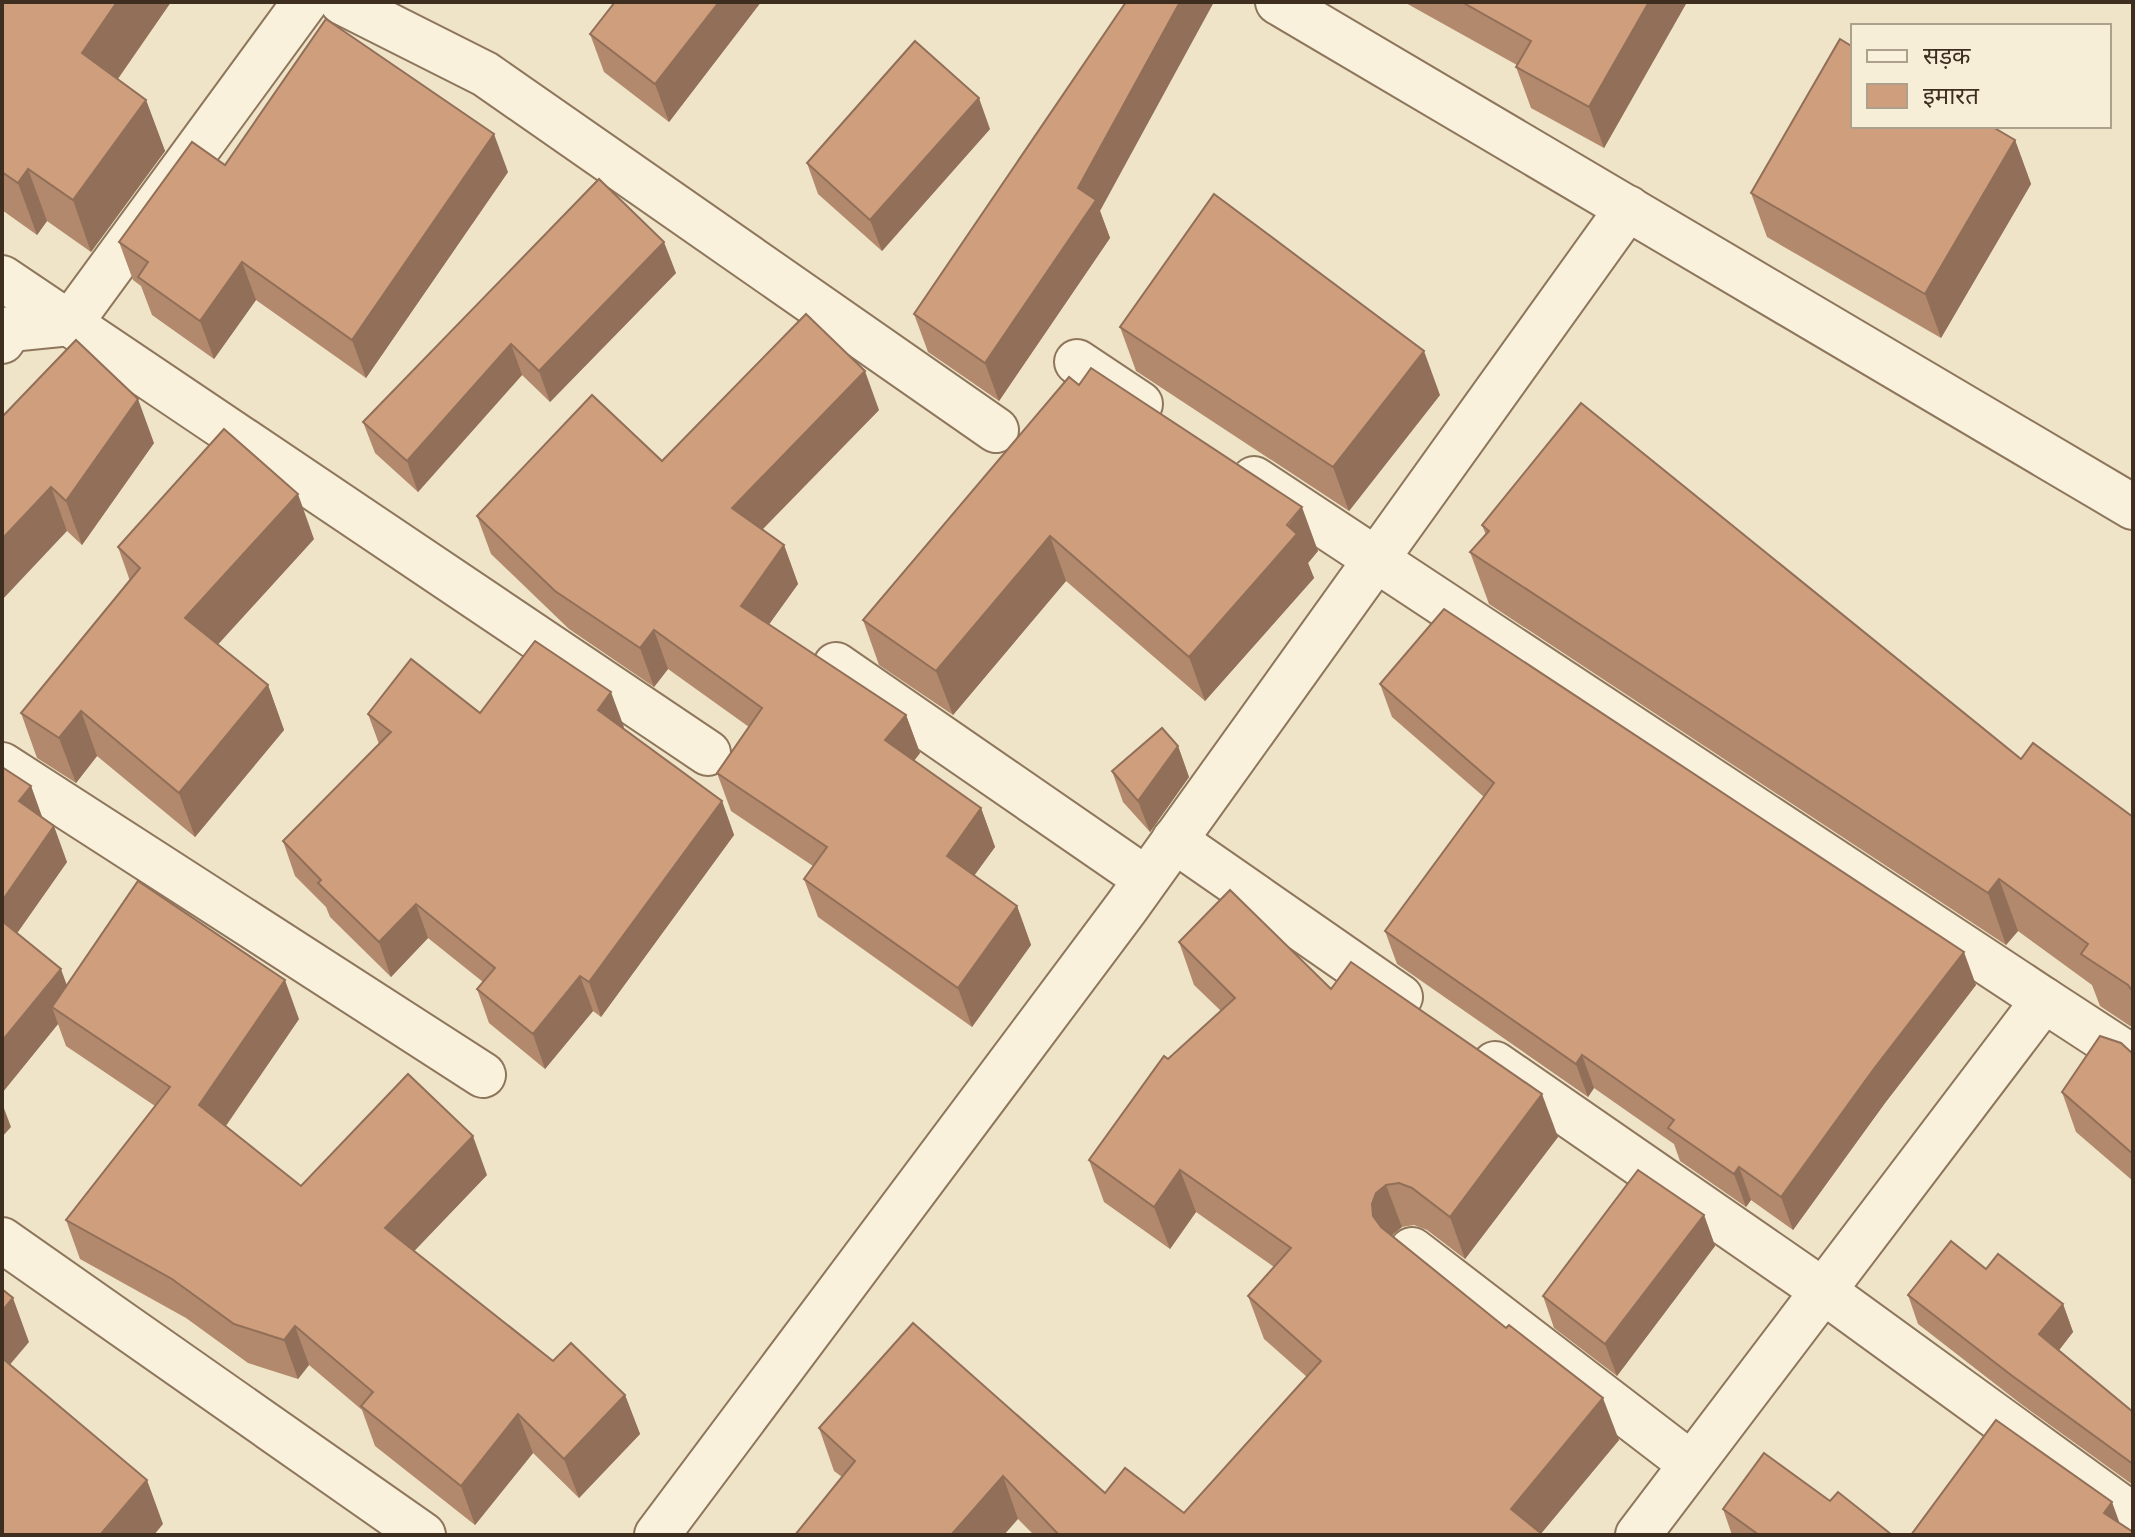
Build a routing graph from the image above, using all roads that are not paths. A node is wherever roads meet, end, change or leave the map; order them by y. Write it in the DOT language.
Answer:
graph roads {
  1 [pos="1278,2"];
  2 [pos="312,3"];
  3 [pos="1628,208"];
  4 [pos="2,278"];
  5 [pos="70,323"];
  6 [pos="5,331"];
  7 [pos="1077,362"];
  8 [pos="1168,422"];
  9 [pos="996,430"];
  10 [pos="1219,457"];
  11 [pos="2133,507"];
  12 [pos="1375,560"];
  13 [pos="836,665"];
  14 [pos="708,753"];
  15 [pos="2,765"];
  16 [pos="1174,840"];
  17 [pos="1146,879"];
  18 [pos="2044,1000"];
  19 [pos="2133,1058"];
  20 [pos="483,1075"];
  21 [pos="2,1240"];
  22 [pos="1412,1250"];
  23 [pos="1822,1290"];
  24 [pos="1691,1464"];
  25 [pos="2133,1516"];
  26 [pos="423,1535"];
  27 [pos="657,1535"];
  28 [pos="1638,1535"];
  1 -- 3 [label="street"];
  2 -- 5 [label="street"];
  2 -- 9 [label="street"];
  3 -- 11 [label="street"];
  3 -- 12 [label="street"];
  4 -- 5 [label="street"];
  5 -- 6 [label="street"];
  5 -- 14 [label="street"];
  7 -- 8 [label="street"];
  10 -- 12 [label="street"];
  12 -- 16 [label="street"];
  12 -- 18 [label="street"];
  13 -- 17 [label="street"];
  15 -- 20 [label="street"];
  16 -- 17 [label="street"];
  16 -- 23 [label="street"];
  17 -- 27 [label="street"];
  18 -- 19 [label="street"];
  18 -- 23 [label="street"];
  21 -- 26 [label="street"];
  22 -- 24 [label="street"];
  23 -- 24 [label="street"];
  23 -- 25 [label="street"];
  24 -- 28 [label="street"];
}
